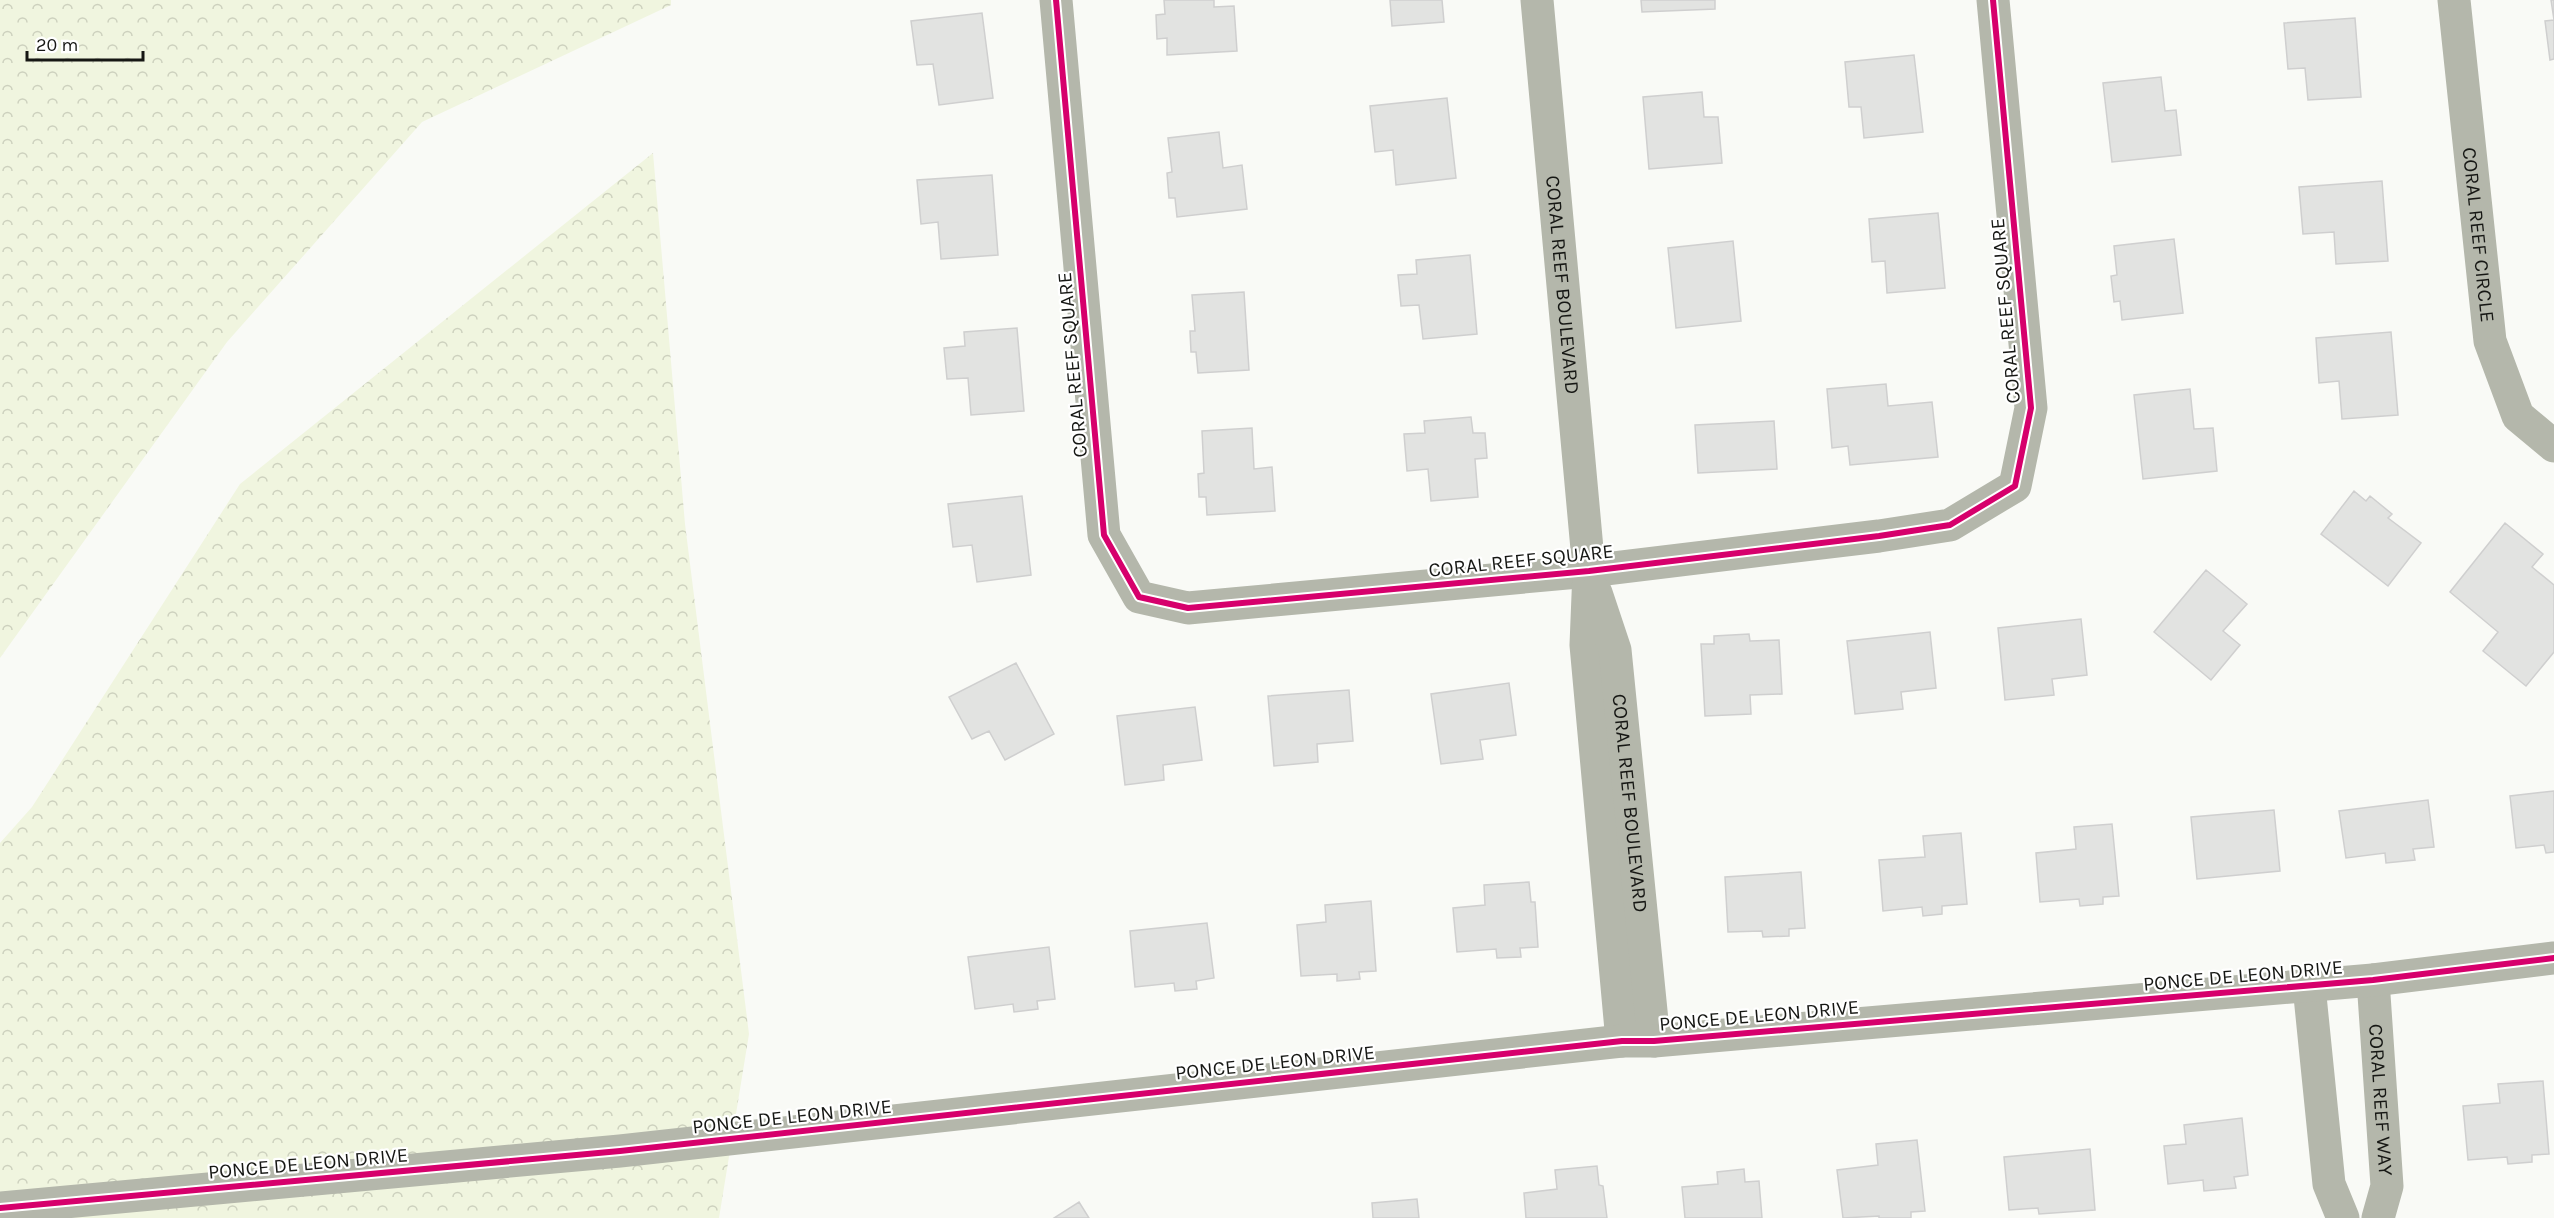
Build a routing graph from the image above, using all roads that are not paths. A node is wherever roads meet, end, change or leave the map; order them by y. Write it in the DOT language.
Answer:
graph roads {
  1 [pos="1056,0"];
  2 [pos="1537,0"];
  3 [pos="1993,0"];
  4 [pos="2454,0"];
  5 [pos="2554,446"];
  6 [pos="1590,571"];
  7 [pos="2554,958"];
  8 [pos="2373,981"];
  9 [pos="2309,986"];
  10 [pos="1622,1041"];
  11 [pos="1654,1041"];
  12 [pos="0,1208"];
  13 [pos="2343,1218"];
  14 [pos="2378,1218"];
  1 -- 6 [label="street, CORAL REEF SQUARE"];
  2 -- 6 [label="street, CORAL REEF BOULEVARD"];
  3 -- 6 [label="street, CORAL REEF SQUARE"];
  4 -- 5 [label="street, CORAL REEF CIRCLE"];
  6 -- 10 [label="street, CORAL REEF BOULEVARD"];
  6 -- 11 [label="street, CORAL REEF BOULEVARD"];
  7 -- 8 [label="street, PONCE DE LEON DRIVE"];
  8 -- 9 [label="street, PONCE DE LEON DRIVE"];
  8 -- 14 [label="street, CORAL REEF WAY"];
  9 -- 11 [label="street, PONCE DE LEON DRIVE"];
  9 -- 13 [label="street"];
  10 -- 11 [label="street, PONCE DE LEON DRIVE"];
  10 -- 12 [label="street, PONCE DE LEON DRIVE"];
}
